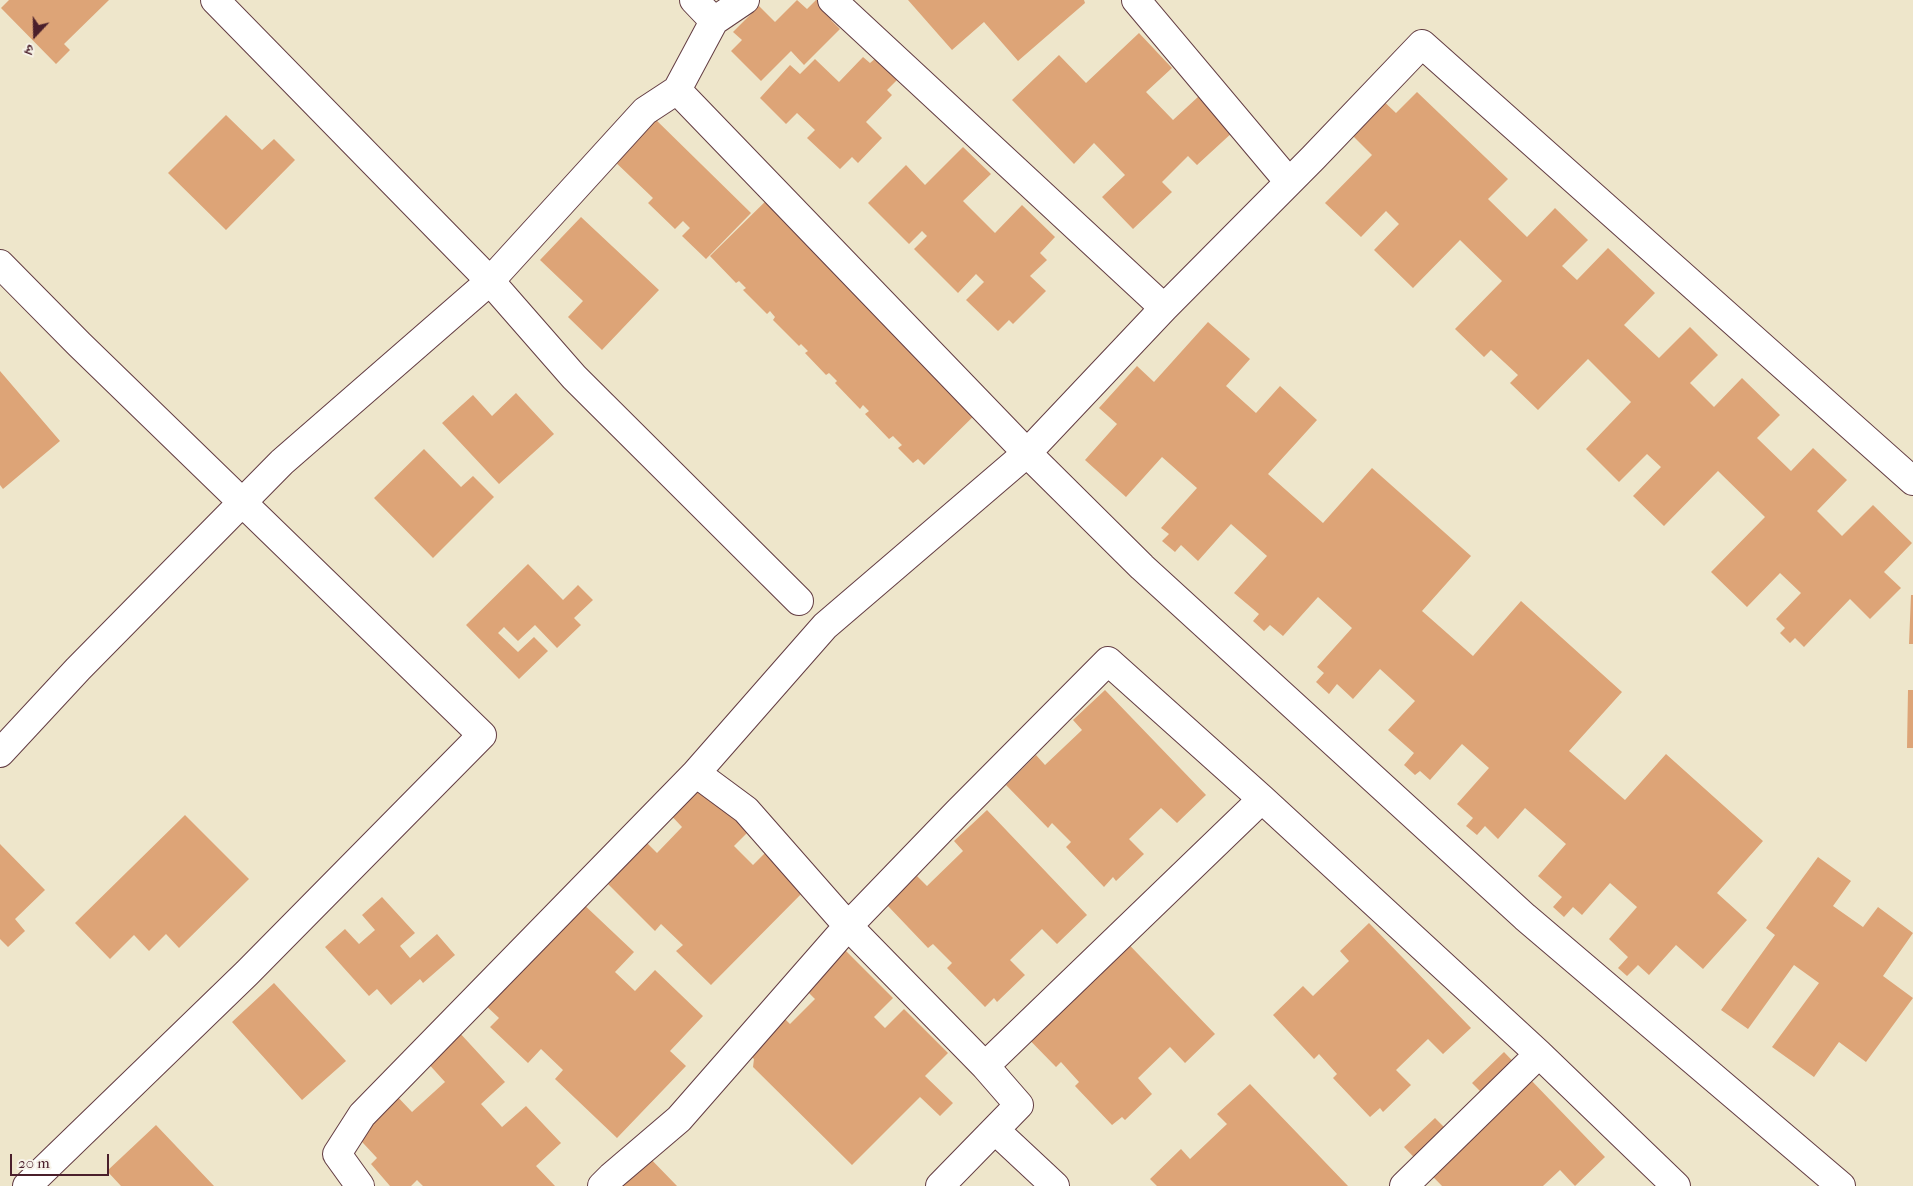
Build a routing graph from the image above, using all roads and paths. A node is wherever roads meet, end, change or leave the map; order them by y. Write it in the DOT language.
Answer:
graph roads {
  1 [pos="215,0"];
  2 [pos="694,0"];
  3 [pos="745,0"];
  4 [pos="832,0"];
  5 [pos="1136,0"];
  6 [pos="714,21"];
  7 [pos="677,90"];
  8 [pos="1289,182"];
  9 [pos="4,277"];
  10 [pos="490,281"];
  11 [pos="1164,308"];
  12 [pos="1027,453"];
  13 [pos="1913,481"];
  14 [pos="242,503"];
  15 [pos="799,601"];
  16 [pos="0,753"];
  17 [pos="696,774"];
  18 [pos="1262,799"];
  19 [pos="848,926"];
  20 [pos="1539,1054"];
  21 [pos="985,1066"];
  22 [pos="995,1130"];
  23 [pos="27,1186"];
  24 [pos="360,1186"];
  25 [pos="602,1186"];
  26 [pos="940,1186"];
  27 [pos="1055,1186"];
  28 [pos="1404,1186"];
  29 [pos="1676,1186"];
  30 [pos="1841,1186"];
  1 -- 10 [label="street"];
  2 -- 6 [label="street"];
  3 -- 6 [label="street"];
  4 -- 11 [label="street"];
  5 -- 8 [label="street"];
  6 -- 7 [label="street"];
  7 -- 10 [label="street"];
  7 -- 12 [label="street"];
  8 -- 11 [label="street"];
  8 -- 13 [label="street"];
  9 -- 14 [label="street"];
  10 -- 14 [label="street"];
  10 -- 15 [label="street"];
  11 -- 12 [label="street"];
  12 -- 17 [label="street"];
  12 -- 30 [label="street"];
  14 -- 16 [label="street"];
  14 -- 23 [label="street"];
  17 -- 19 [label="street"];
  17 -- 24 [label="street"];
  18 -- 19 [label="street"];
  18 -- 20 [label="street"];
  18 -- 21 [label="street"];
  19 -- 21 [label="street"];
  19 -- 25 [label="street"];
  20 -- 28 [label="street"];
  20 -- 29 [label="street"];
  21 -- 22 [label="street"];
  22 -- 26 [label="street"];
  22 -- 27 [label="street"];
}
